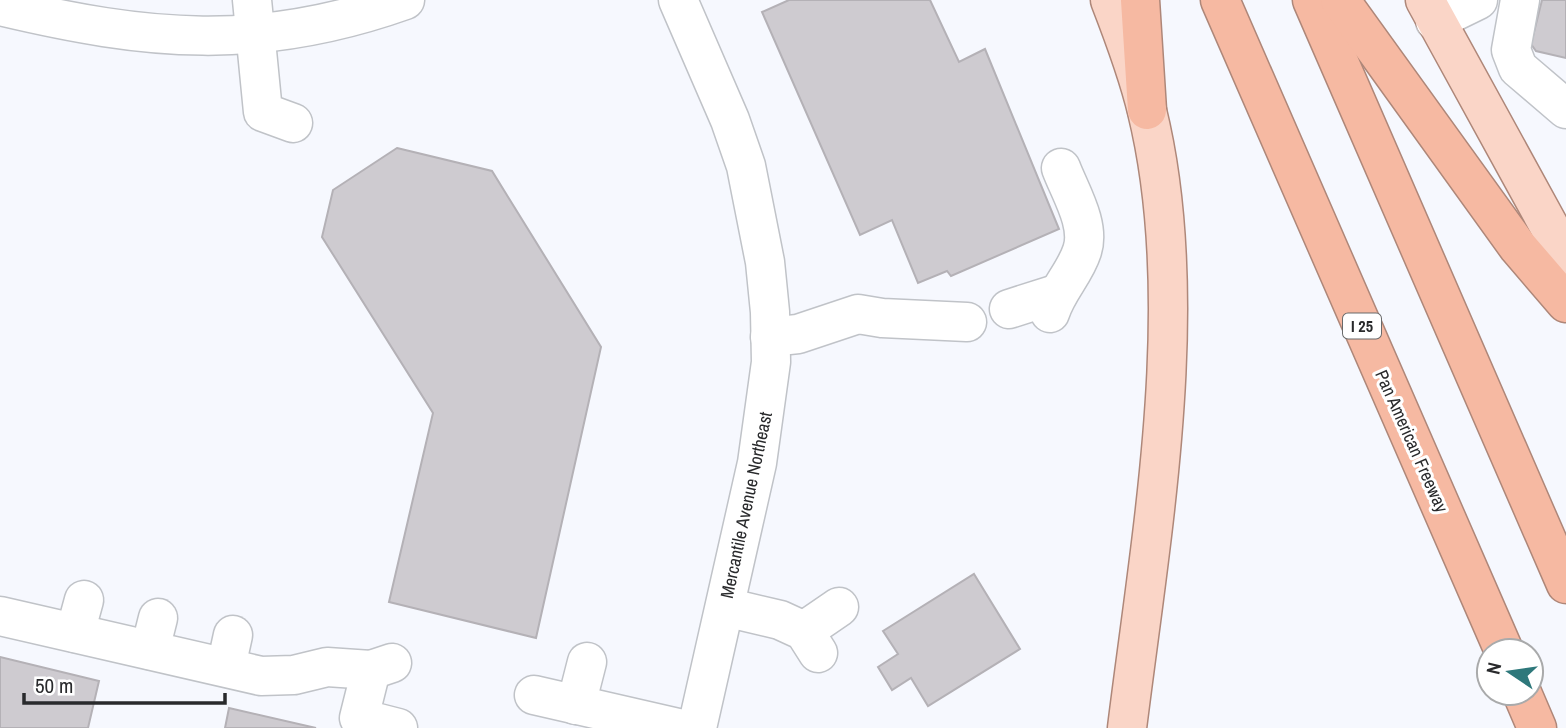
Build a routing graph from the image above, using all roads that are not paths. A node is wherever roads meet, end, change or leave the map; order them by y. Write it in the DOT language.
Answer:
graph roads {
  1 [pos="405,0"];
  2 [pos="678,0"];
  3 [pos="1110,0"];
  4 [pos="1140,0"];
  5 [pos="1220,0"];
  6 [pos="1311,0"];
  7 [pos="1340,0"];
  8 [pos="1478,0"];
  9 [pos="1520,0"];
  10 [pos="0,6"];
  11 [pos="1430,10"];
  12 [pos="254,17"];
  13 [pos="1566,109"];
  14 [pos="1147,110"];
  15 [pos="293,123"];
  16 [pos="1061,168"];
  17 [pos="1566,257"];
  18 [pos="1566,303"];
  19 [pos="1009,309"];
  20 [pos="967,323"];
  21 [pos="770,337"];
  22 [pos="1566,584"];
  23 [pos="725,607"];
  24 [pos="839,607"];
  25 [pos="0,616"];
  26 [pos="1498,637"];
  27 [pos="587,662"];
  28 [pos="534,695"];
  29 [pos="576,705"];
  30 [pos="1528,707"];
  31 [pos="398,728"];
  32 [pos="678,728"];
  33 [pos="697,728"];
  34 [pos="1128,728"];
  35 [pos="1537,728"];
  1 -- 12 [label="street"];
  2 -- 21 [label="street, Mercantile Avenue Northeast"];
  3 -- 14 [label="main road"];
  4 -- 14 [label="highway"];
  5 -- 26 [label="highway, Pan American Freeway / I 25"];
  6 -- 22 [label="highway"];
  7 -- 18 [label="highway"];
  8 -- 11 [label="street"];
  9 -- 13 [label="street"];
  10 -- 12 [label="street"];
  11 -- 17 [label="main road"];
  12 -- 15 [label="street"];
  14 -- 34 [label="main road"];
  16 -- 19 [label="street"];
  20 -- 21 [label="street"];
  21 -- 23 [label="street, Mercantile Avenue Northeast"];
  23 -- 24 [label="street"];
  23 -- 33 [label="street, Mercantile Avenue Northeast"];
  25 -- 31 [label="street"];
  27 -- 29 [label="street"];
  28 -- 29 [label="street"];
  29 -- 32 [label="street"];
  30 -- 35 [label="highway"];
}
